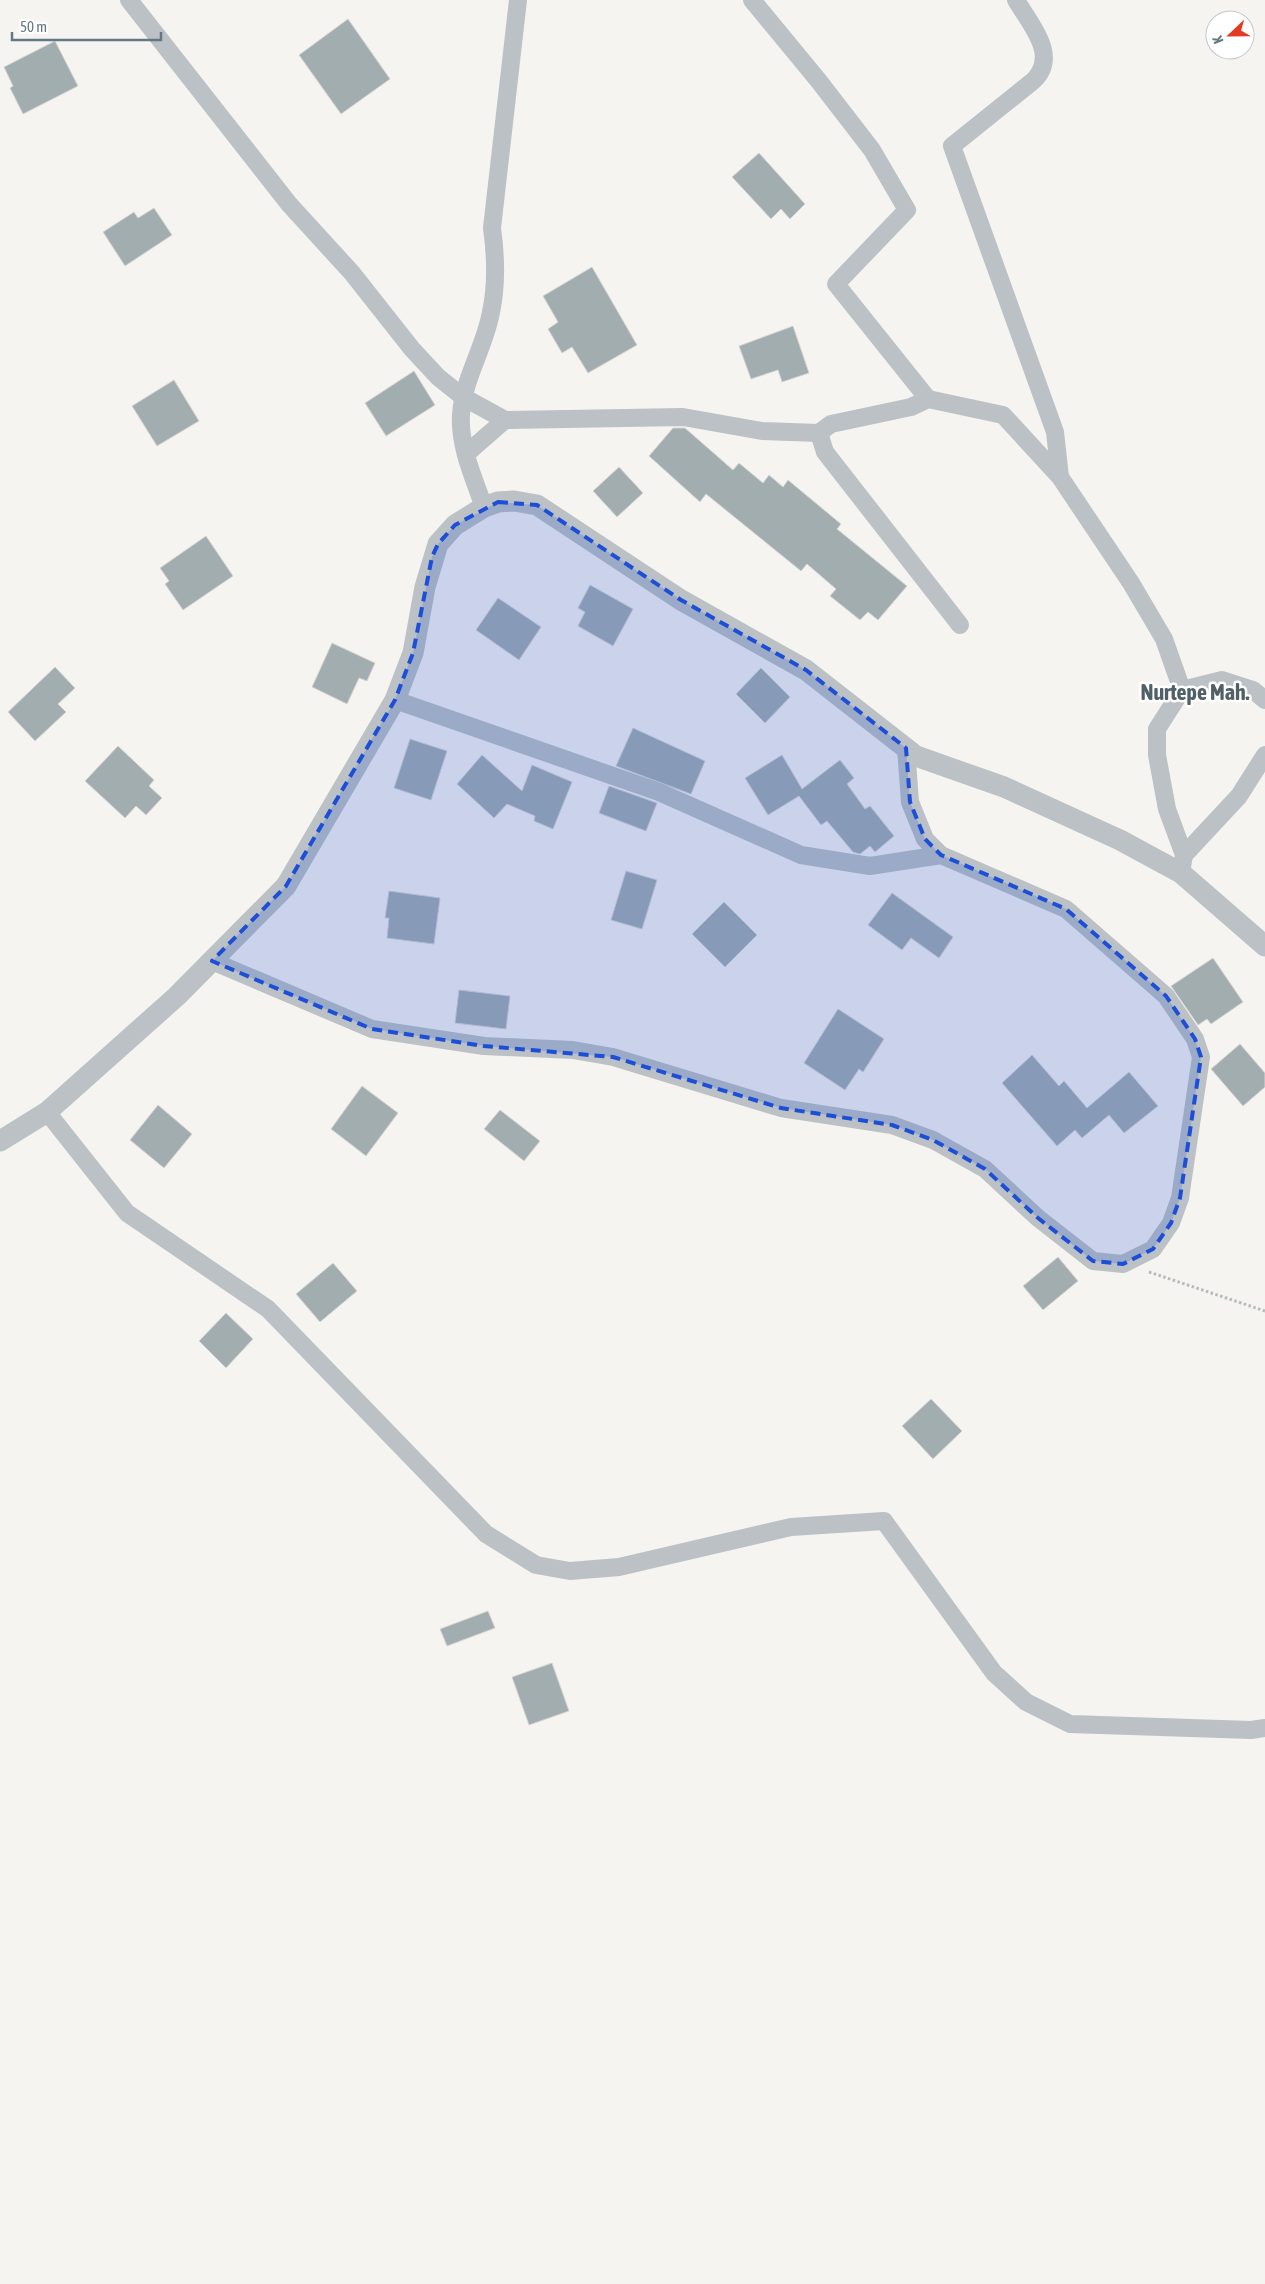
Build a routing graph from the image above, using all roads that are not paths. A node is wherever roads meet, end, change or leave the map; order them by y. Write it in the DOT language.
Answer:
graph roads {
  1 [pos="129,0"];
  2 [pos="518,0"];
  3 [pos="752,0"];
  4 [pos="1016,0"];
  5 [pos="463,397"];
  6 [pos="928,399"];
  7 [pos="505,420"];
  8 [pos="818,433"];
  9 [pos="466,454"];
  10 [pos="1060,477"];
  11 [pos="484,508"];
  12 [pos="960,625"];
  13 [pos="1182,690"];
  14 [pos="395,700"];
  15 [pos="1265,700"];
  16 [pos="906,748"];
  17 [pos="1265,755"];
  18 [pos="941,855"];
  19 [pos="1183,864"];
  20 [pos="1265,946"];
  21 [pos="212,961"];
  22 [pos="47,1112"];
  23 [pos="0,1141"];
  24 [pos="1265,1728"];
  1 -- 5 [label="street"];
  2 -- 5 [label="street"];
  3 -- 6 [label="street"];
  4 -- 10 [label="street"];
  5 -- 7 [label="street"];
  5 -- 9 [label="street"];
  6 -- 8 [label="street"];
  6 -- 10 [label="street"];
  7 -- 8 [label="street"];
  7 -- 9 [label="street"];
  8 -- 12 [label="street"];
  9 -- 11 [label="street"];
  10 -- 13 [label="street"];
  11 -- 14 [label="street"];
  11 -- 16 [label="street"];
  13 -- 15 [label="street"];
  13 -- 19 [label="street"];
  14 -- 18 [label="street"];
  14 -- 21 [label="street"];
  16 -- 18 [label="street"];
  16 -- 19 [label="street"];
  17 -- 19 [label="street"];
  18 -- 21 [label="street"];
  19 -- 20 [label="street"];
  21 -- 22 [label="street"];
  22 -- 23 [label="street"];
  22 -- 24 [label="street"];
}
